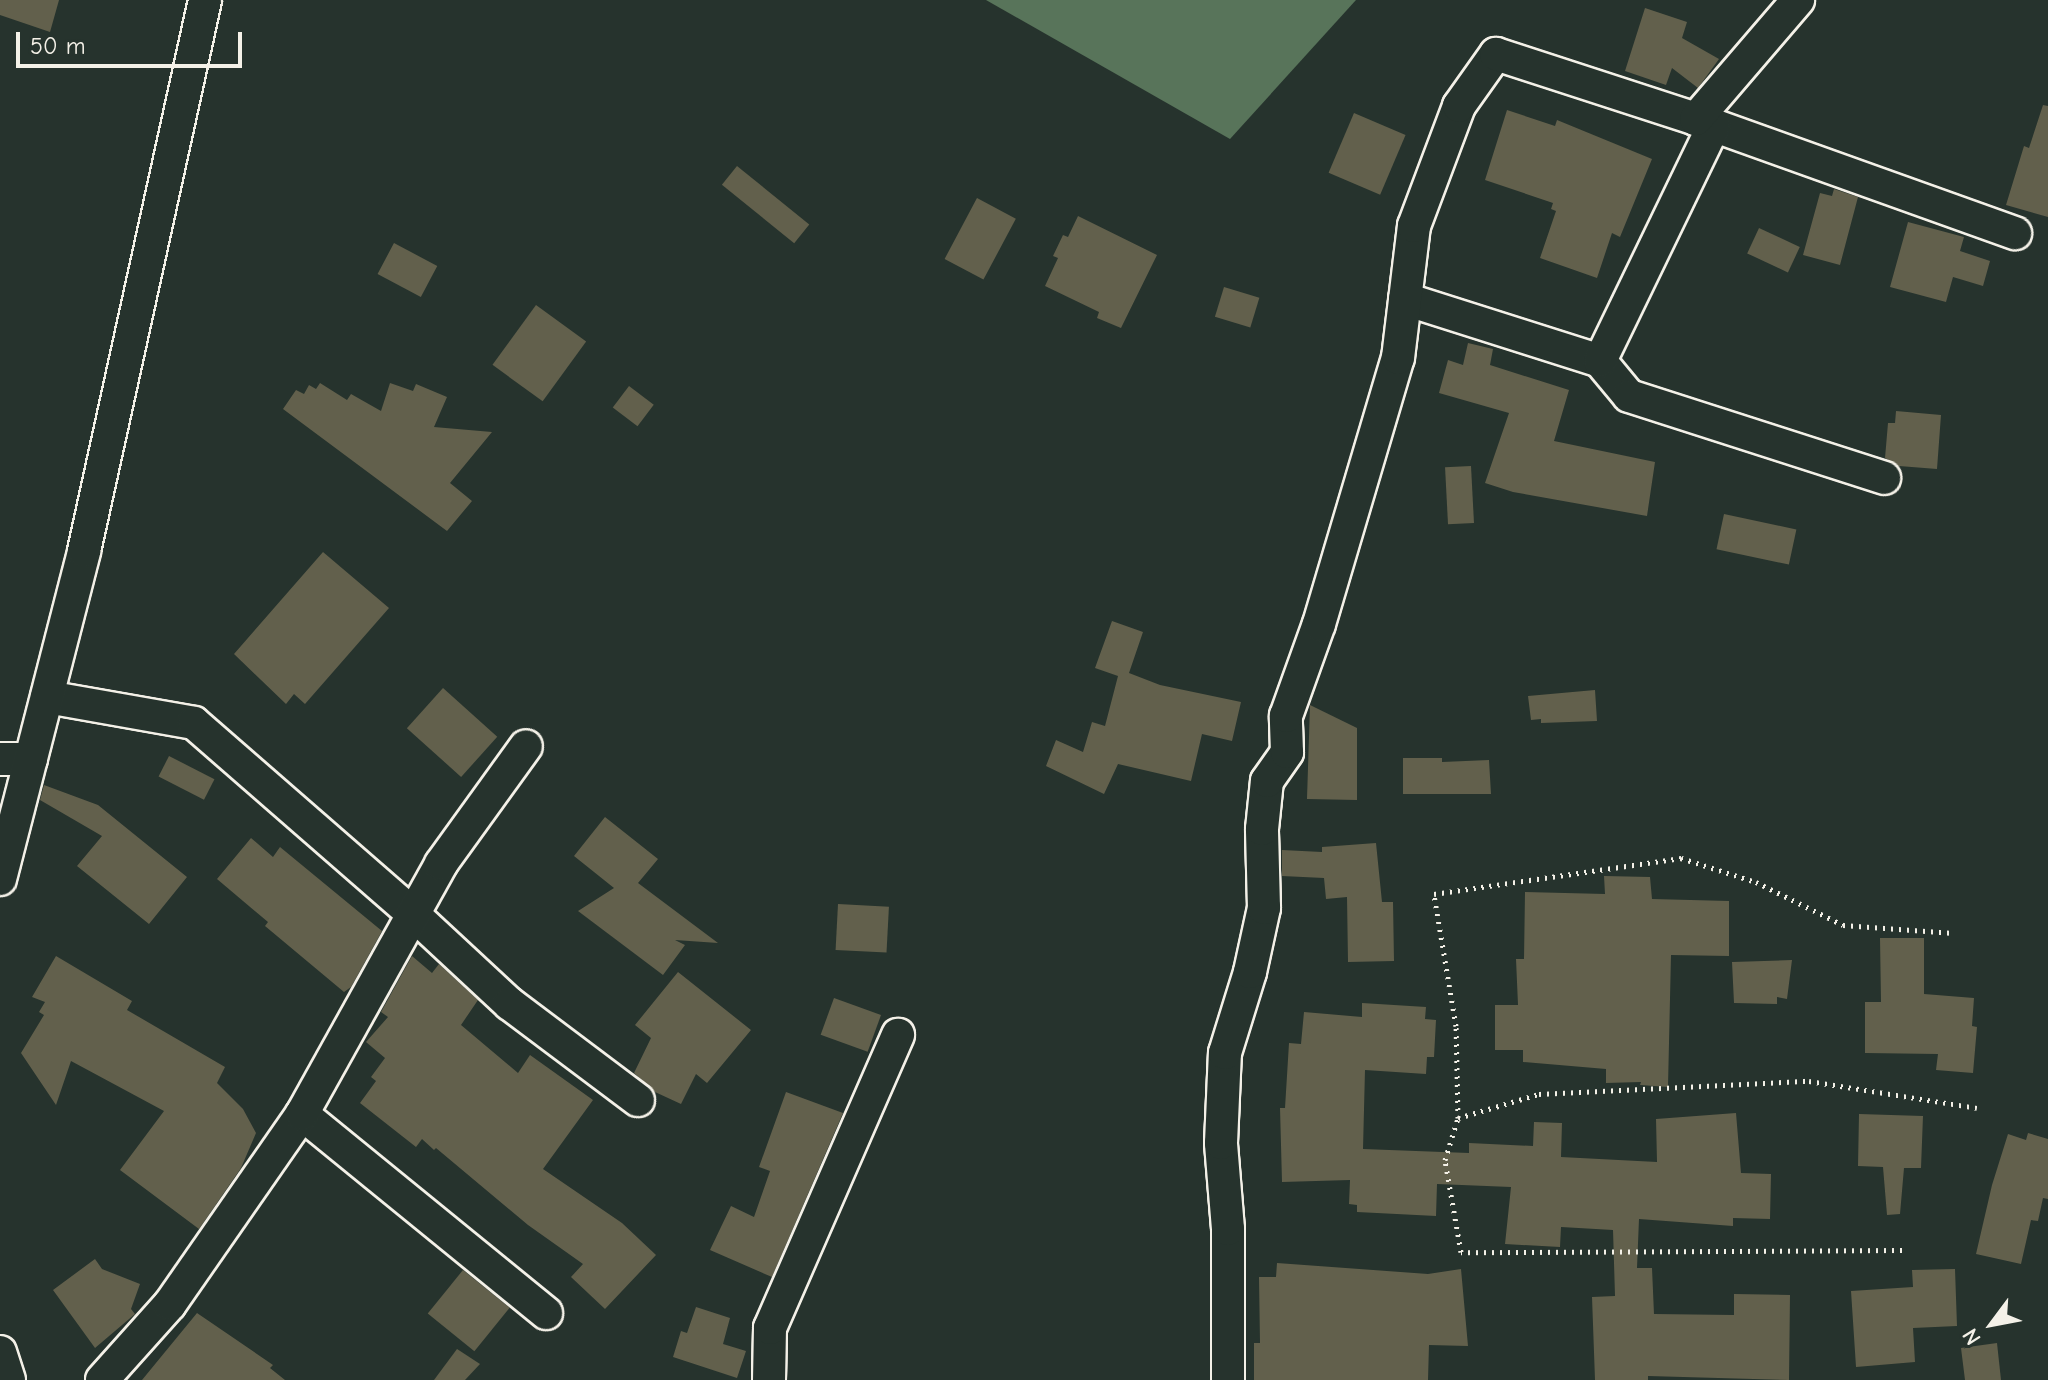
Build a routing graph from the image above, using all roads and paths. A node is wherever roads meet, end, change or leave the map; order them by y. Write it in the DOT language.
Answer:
graph roads {
  1 [pos="205,0"];
  2 [pos="1798,0"];
  3 [pos="1705,122"];
  4 [pos="2015,233"];
  5 [pos="1405,299"];
  6 [pos="1600,361"];
  7 [pos="1884,478"];
  8 [pos="47,697"];
  9 [pos="526,746"];
  10 [pos="16,759"];
  11 [pos="0,879"];
  12 [pos="413,914"];
  13 [pos="1954,933"];
  14 [pos="898,1035"];
  15 [pos="638,1100"];
  16 [pos="1977,1108"];
  17 [pos="302,1114"];
  18 [pos="1458,1118"];
  19 [pos="1902,1250"];
  20 [pos="546,1313"];
  21 [pos="0,1352"];
  22 [pos="9,1380"];
  23 [pos="102,1380"];
  24 [pos="769,1380"];
  25 [pos="1228,1380"];
  1 -- 8 [label="street"];
  2 -- 3 [label="street"];
  3 -- 4 [label="street"];
  3 -- 5 [label="street"];
  3 -- 6 [label="street"];
  5 -- 6 [label="street"];
  5 -- 25 [label="street"];
  6 -- 7 [label="street"];
  8 -- 10 [label="street"];
  8 -- 12 [label="street"];
  9 -- 12 [label="street"];
  10 -- 11 [label="street"];
  12 -- 15 [label="street"];
  12 -- 17 [label="street"];
  13 -- 18 [label="path"];
  14 -- 24 [label="street"];
  16 -- 18 [label="path"];
  17 -- 20 [label="street"];
  17 -- 23 [label="street"];
  18 -- 19 [label="path"];
  21 -- 22 [label="street"];
}
